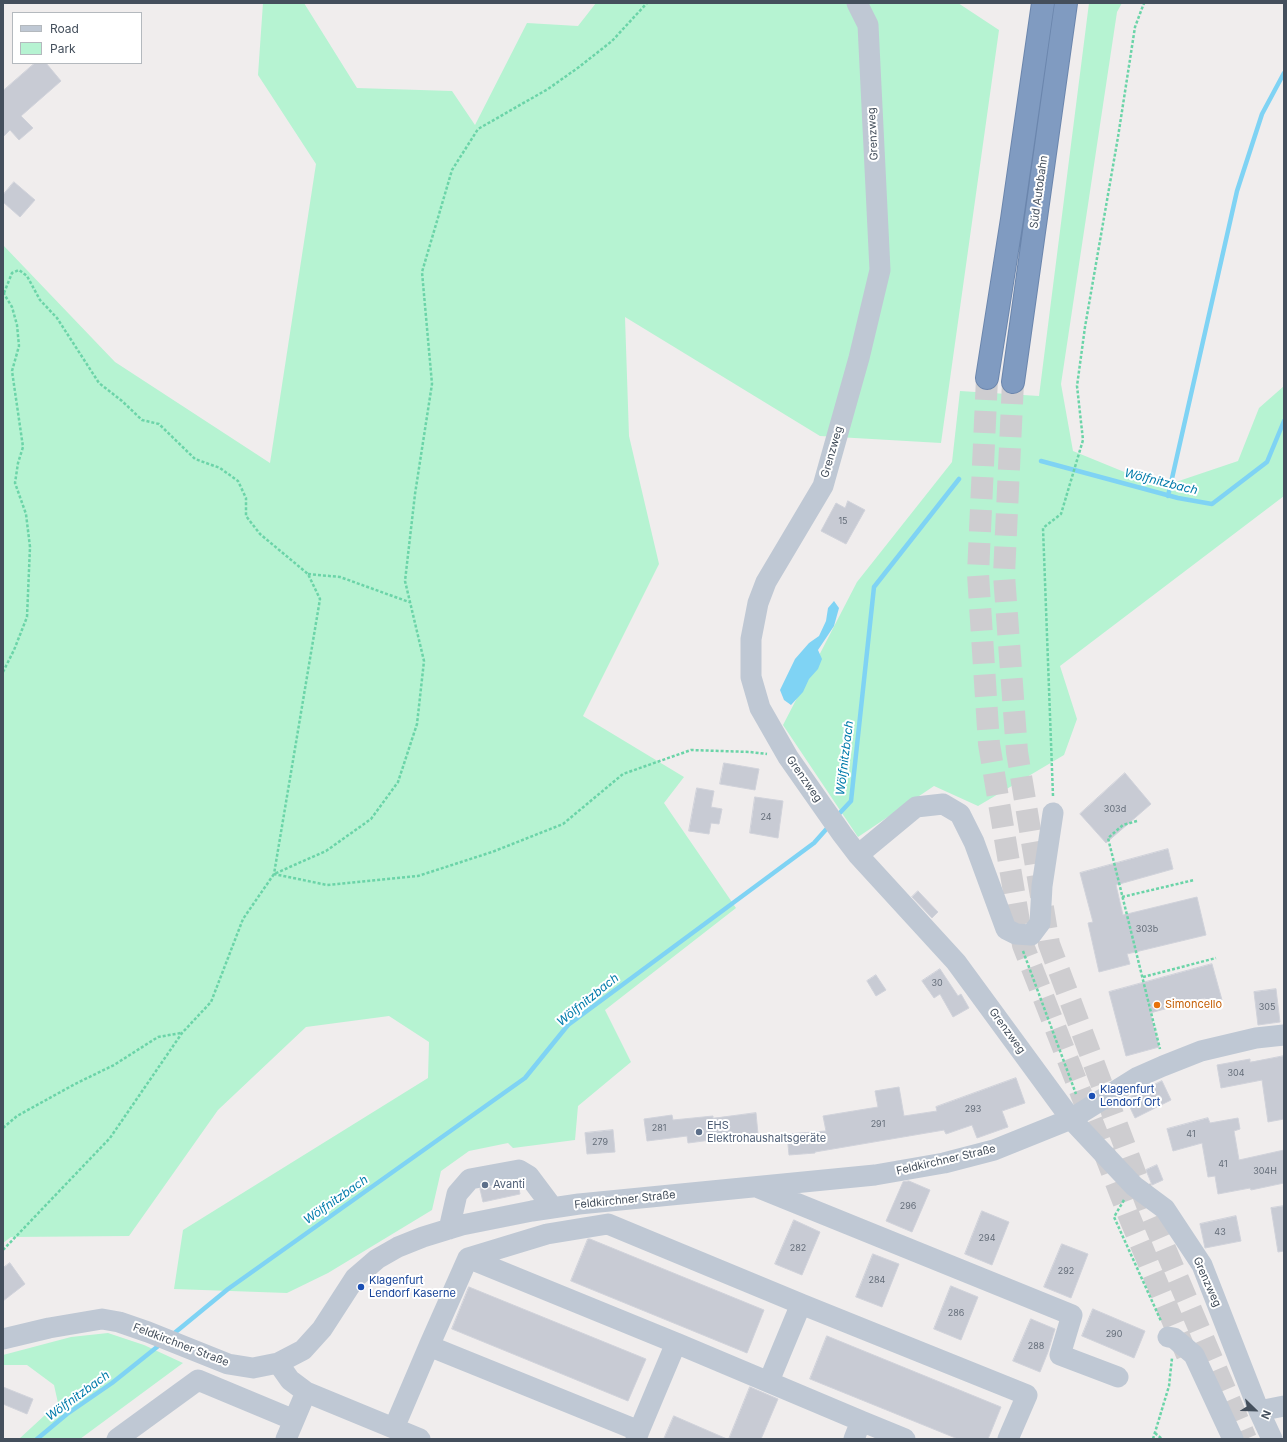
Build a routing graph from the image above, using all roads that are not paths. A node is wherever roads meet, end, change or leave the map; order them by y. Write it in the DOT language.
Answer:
graph roads {
  1 [pos="857,3"];
  2 [pos="1043,3"];
  3 [pos="1066,3"];
  4 [pos="987,378"];
  5 [pos="1013,382"];
  6 [pos="1053,813"];
  7 [pos="858,855"];
  8 [pos="1284,1035"];
  9 [pos="1071,1120"];
  10 [pos="756,1187"];
  11 [pos="553,1208"];
  12 [pos="449,1229"];
  13 [pos="468,1258"];
  14 [pos="801,1304"];
  15 [pos="1168,1337"];
  16 [pos="3,1339"];
  17 [pos="676,1343"];
  18 [pos="429,1346"];
  19 [pos="278,1363"];
  20 [pos="1118,1377"];
  21 [pos="769,1381"];
  22 [pos="306,1392"];
  23 [pos="1284,1406"];
  24 [pos="1259,1411"];
  25 [pos="394,1428"];
  26 [pos="290,1430"];
  27 [pos="857,1430"];
  28 [pos="637,1435"];
  29 [pos="117,1439"];
  30 [pos="420,1439"];
  31 [pos="905,1439"];
  32 [pos="1008,1439"];
  33 [pos="1233,1439"];
  34 [pos="1272,1439"];
  1 -- 7 [label="street, Grenzweg"];
  2 -- 4 [label="highway"];
  3 -- 5 [label="highway, Süd Autobahn"];
  6 -- 7 [label="street"];
  7 -- 9 [label="street, Grenzweg"];
  8 -- 9 [label="street, Feldkirchner Straße"];
  9 -- 10 [label="street, Feldkirchner Straße"];
  9 -- 24 [label="street, Grenzweg"];
  10 -- 11 [label="street, Feldkirchner Straße"];
  10 -- 20 [label="street"];
  11 -- 12 [label="street, Feldkirchner Straße"];
  11 -- 12 [label="street"];
  12 -- 19 [label="street, Feldkirchner Straße"];
  13 -- 14 [label="street"];
  13 -- 17 [label="street"];
  13 -- 18 [label="street"];
  14 -- 21 [label="street"];
  14 -- 32 [label="street"];
  15 -- 33 [label="street"];
  16 -- 19 [label="street, Feldkirchner Straße"];
  17 -- 21 [label="street"];
  17 -- 28 [label="street"];
  18 -- 25 [label="street"];
  18 -- 28 [label="street"];
  19 -- 22 [label="street"];
  21 -- 27 [label="street"];
  22 -- 25 [label="street"];
  22 -- 26 [label="street"];
  23 -- 24 [label="street"];
  24 -- 34 [label="street, Grenzweg"];
  25 -- 30 [label="street"];
  26 -- 29 [label="street"];
  27 -- 31 [label="street"];
}
